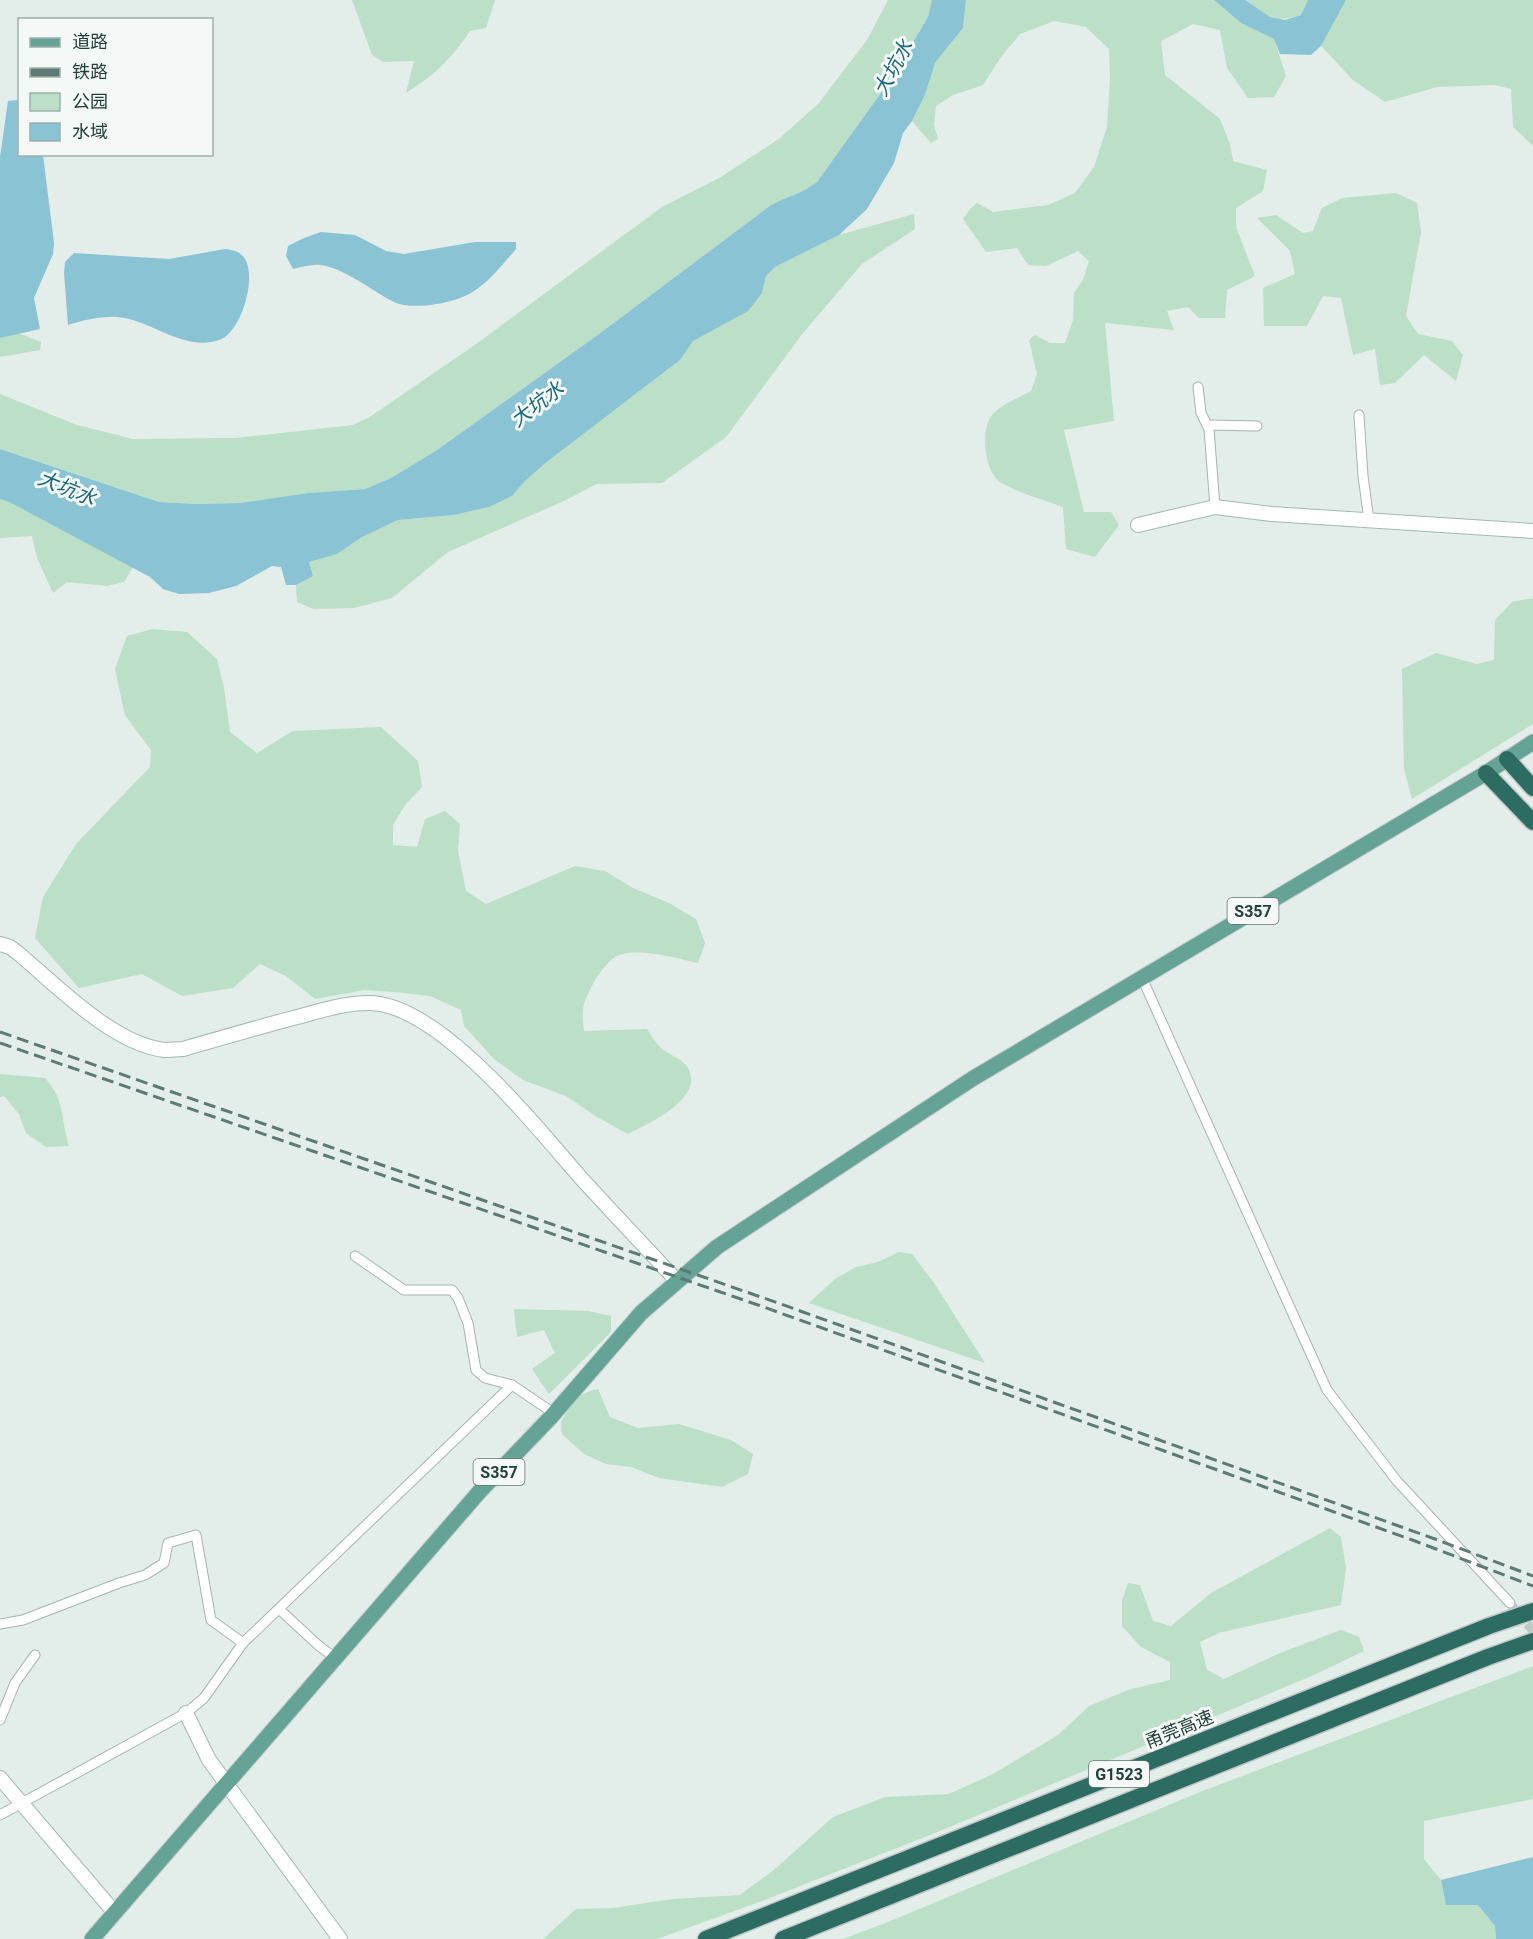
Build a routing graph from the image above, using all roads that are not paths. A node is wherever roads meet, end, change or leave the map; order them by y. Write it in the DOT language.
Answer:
graph roads {
  1 [pos="1198,387"];
  2 [pos="1359,415"];
  3 [pos="1208,425"];
  4 [pos="1257,426"];
  5 [pos="1215,507"];
  6 [pos="1369,520"];
  7 [pos="1138,525"];
  8 [pos="1533,531"];
  9 [pos="1533,742"];
  10 [pos="1507,759"];
  11 [pos="1486,773"];
  12 [pos="1533,788"];
  13 [pos="1533,822"];
  14 [pos="0,944"];
  15 [pos="1142,978"];
  16 [pos="355,1256"];
  17 [pos="677,1281"];
  18 [pos="512,1385"];
  19 [pos="555,1414"];
  20 [pos="1510,1603"];
  21 [pos="1533,1604"];
  22 [pos="279,1608"];
  23 [pos="1533,1611"];
  24 [pos="0,1624"];
  25 [pos="1489,1626"];
  26 [pos="1533,1641"];
  27 [pos="243,1643"];
  28 [pos="35,1655"];
  29 [pos="335,1658"];
  30 [pos="186,1713"];
  31 [pos="0,1720"];
  32 [pos="0,1778"];
  33 [pos="227,1783"];
  34 [pos="22,1804"];
  35 [pos="0,1815"];
  36 [pos="116,1913"];
  37 [pos="92,1939"];
  38 [pos="340,1939"];
  39 [pos="706,1939"];
  40 [pos="783,1939"];
  1 -- 3 [label="street"];
  2 -- 6 [label="street"];
  3 -- 4 [label="street"];
  3 -- 5 [label="street"];
  5 -- 6 [label="street"];
  5 -- 7 [label="street"];
  6 -- 8 [label="street"];
  9 -- 10 [label="main road, S357"];
  10 -- 11 [label="main road, S357"];
  10 -- 12 [label="highway"];
  11 -- 13 [label="highway"];
  11 -- 15 [label="main road, S357"];
  14 -- 17 [label="street"];
  15 -- 17 [label="main road, S357"];
  15 -- 20 [label="street"];
  16 -- 18 [label="street"];
  17 -- 19 [label="main road, S357"];
  18 -- 19 [label="street"];
  18 -- 22 [label="street"];
  19 -- 29 [label="main road, S357"];
  21 -- 25 [label="highway"];
  22 -- 27 [label="street"];
  22 -- 29 [label="street"];
  23 -- 25 [label="highway, 甬莞高速 / G1523"];
  24 -- 27 [label="street"];
  25 -- 39 [label="highway, 甬莞高速 / G1523"];
  26 -- 40 [label="highway, G1523"];
  27 -- 30 [label="street"];
  28 -- 31 [label="street"];
  29 -- 33 [label="main road, S357"];
  30 -- 33 [label="street"];
  30 -- 34 [label="street"];
  32 -- 34 [label="street"];
  33 -- 36 [label="main road, S357"];
  33 -- 38 [label="street"];
  34 -- 35 [label="street"];
  34 -- 36 [label="street"];
  36 -- 37 [label="main road, S357"];
}
